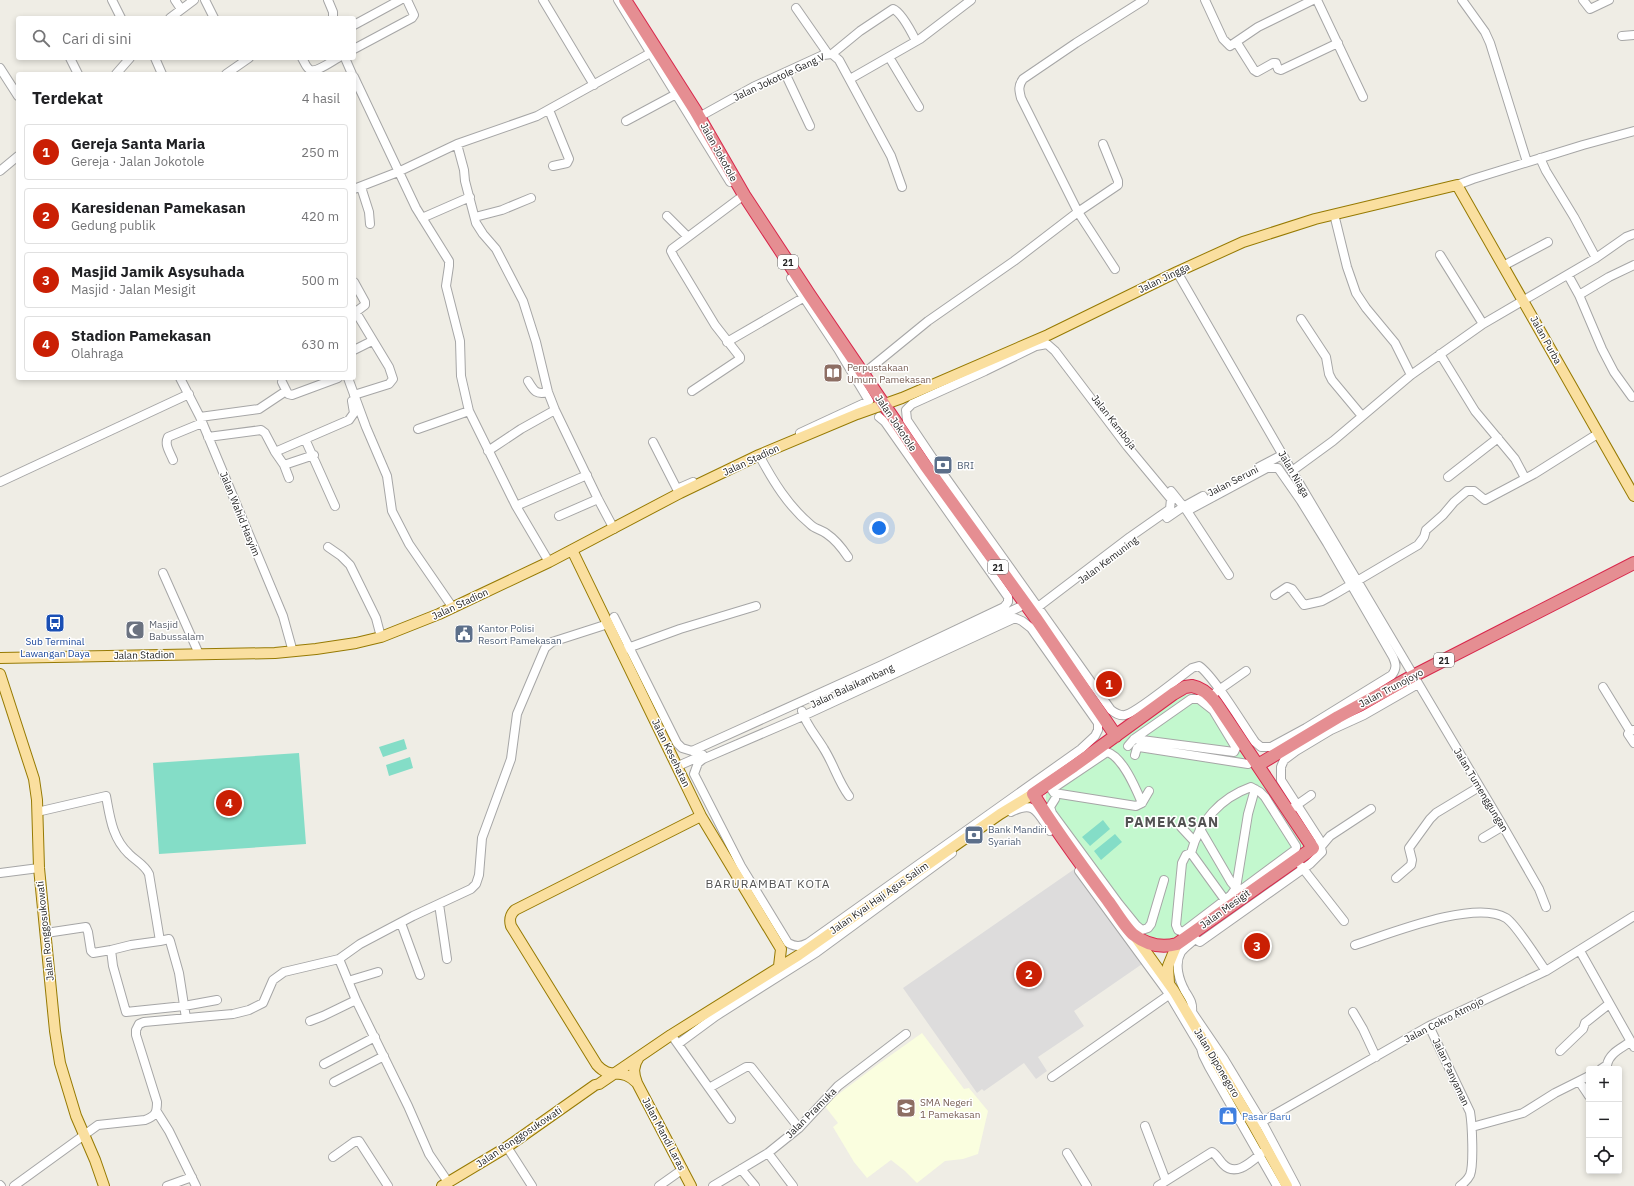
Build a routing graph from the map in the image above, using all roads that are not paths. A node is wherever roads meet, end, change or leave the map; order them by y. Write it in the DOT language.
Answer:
graph roads {
  1 [pos="112,0"];
  2 [pos="175,0"];
  3 [pos="194,0"];
  4 [pos="205,0"];
  5 [pos="328,0"];
  6 [pos="400,0"];
  7 [pos="407,0"];
  8 [pos="543,0"];
  9 [pos="618,0"];
  10 [pos="625,0"];
  11 [pos="971,0"];
  12 [pos="1144,0"];
  13 [pos="1205,0"];
  14 [pos="1313,0"];
  15 [pos="1317,0"];
  16 [pos="1462,0"];
  17 [pos="1583,0"];
  18 [pos="1609,0"];
  19 [pos="796,8"];
  20 [pos="181,9"];
  21 [pos="120,16"];
  22 [pos="172,16"];
  23 [pos="213,16"];
  24 [pos="332,16"];
  25 [pos="356,24"];
  26 [pos="1634,35"];
  27 [pos="1622,36"];
  28 [pos="916,41"];
  29 [pos="1237,43"];
  30 [pos="1338,43"];
  31 [pos="356,48"];
  32 [pos="654,51"];
  33 [pos="834,56"];
  34 [pos="889,57"];
  35 [pos="71,60"];
  36 [pos="128,60"];
  37 [pos="156,60"];
  38 [pos="303,60"];
  39 [pos="335,60"];
  40 [pos="346,60"];
  41 [pos="238,61"];
  42 [pos="0,68"];
  43 [pos="77,72"];
  44 [pos="118,72"];
  45 [pos="161,72"];
  46 [pos="228,72"];
  47 [pos="317,72"];
  48 [pos="351,72"];
  49 [pos="787,76"];
  50 [pos="850,79"];
  51 [pos="356,81"];
  52 [pos="594,85"];
  53 [pos="679,92"];
  54 [pos="16,93"];
  55 [pos="1364,97"];
  56 [pos="919,107"];
  57 [pos="549,110"];
  58 [pos="700,119"];
  59 [pos="626,121"];
  60 [pos="810,126"];
  61 [pos="1634,131"];
  62 [pos="456,144"];
  63 [pos="1103,144"];
  64 [pos="16,158"];
  65 [pos="1540,158"];
  66 [pos="1527,162"];
  67 [pos="553,166"];
  68 [pos="0,171"];
  69 [pos="398,172"];
  70 [pos="1457,185"];
  71 [pos="902,187"];
  72 [pos="357,188"];
  73 [pos="742,196"];
  74 [pos="470,197"];
  75 [pos="531,198"];
  76 [pos="1078,212"];
  77 [pos="1334,214"];
  78 [pos="667,216"];
  79 [pos="475,217"];
  80 [pos="422,218"];
  81 [pos="370,224"];
  82 [pos="1634,234"];
  83 [pos="688,237"];
  84 [pos="1548,242"];
  85 [pos="1440,255"];
  86 [pos="1596,258"];
  87 [pos="1634,265"];
  88 [pos="1503,266"];
  89 [pos="1115,270"];
  90 [pos="1177,272"];
  91 [pos="1568,275"];
  92 [pos="356,286"];
  93 [pos="1579,295"];
  94 [pos="806,296"];
  95 [pos="1523,300"];
  96 [pos="356,314"];
  97 [pos="356,314"];
  98 [pos="1301,319"];
  99 [pos="1483,324"];
  100 [pos="1048,335"];
  101 [pos="372,341"];
  102 [pos="727,342"];
  103 [pos="356,349"];
  104 [pos="1440,354"];
  105 [pos="864,374"];
  106 [pos="1411,375"];
  107 [pos="181,380"];
  108 [pos="341,380"];
  109 [pos="344,380"];
  110 [pos="345,380"];
  111 [pos="528,381"];
  112 [pos="282,382"];
  113 [pos="286,391"];
  114 [pos="692,391"];
  115 [pos="548,392"];
  116 [pos="189,394"];
  117 [pos="354,395"];
  118 [pos="1632,397"];
  119 [pos="882,401"];
  120 [pos="555,410"];
  121 [pos="468,411"];
  122 [pos="1362,416"];
  123 [pos="879,417"];
  124 [pos="201,420"];
  125 [pos="418,429"];
  126 [pos="1599,433"];
  127 [pos="208,437"];
  128 [pos="1498,438"];
  129 [pos="305,439"];
  130 [pos="653,442"];
  131 [pos="488,451"];
  132 [pos="275,452"];
  133 [pos="314,455"];
  134 [pos="759,455"];
  135 [pos="1282,455"];
  136 [pos="173,460"];
  137 [pos="284,465"];
  138 [pos="1292,471"];
  139 [pos="587,475"];
  140 [pos="1448,477"];
  141 [pos="289,478"];
  142 [pos="1525,478"];
  143 [pos="0,482"];
  144 [pos="678,491"];
  145 [pos="1634,496"];
  146 [pos="598,498"];
  147 [pos="336,506"];
  148 [pos="516,506"];
  149 [pos="1185,509"];
  150 [pos="559,516"];
  151 [pos="614,529"];
  152 [pos="328,547"];
  153 [pos="572,550"];
  154 [pos="848,557"];
  155 [pos="549,562"];
  156 [pos="1634,563"];
  157 [pos="163,573"];
  158 [pos="1229,574"];
  159 [pos="1354,582"];
  160 [pos="1274,595"];
  161 [pos="1026,604"];
  162 [pos="756,606"];
  163 [pos="453,608"];
  164 [pos="1038,612"];
  165 [pos="607,618"];
  166 [pos="381,637"];
  167 [pos="624,649"];
  168 [pos="293,652"];
  169 [pos="199,654"];
  170 [pos="0,658"];
  171 [pos="1246,671"];
  172 [pos="0,674"];
  173 [pos="1416,680"];
  174 [pos="1603,687"];
  175 [pos="1215,692"];
  176 [pos="802,713"];
  177 [pos="1632,731"];
  178 [pos="1116,736"];
  179 [pos="1134,739"];
  180 [pos="1634,743"];
  181 [pos="1128,746"];
  182 [pos="1135,755"];
  183 [pos="1253,765"];
  184 [pos="678,766"];
  185 [pos="1479,787"];
  186 [pos="1255,788"];
  187 [pos="1149,790"];
  188 [pos="1033,794"];
  189 [pos="1311,795"];
  190 [pos="848,796"];
  191 [pos="1054,799"];
  192 [pos="1142,803"];
  193 [pos="1292,808"];
  194 [pos="1371,809"];
  195 [pos="37,812"];
  196 [pos="701,816"];
  197 [pos="1503,826"];
  198 [pos="1180,827"];
  199 [pos="1200,829"];
  200 [pos="1483,838"];
  201 [pos="1194,841"];
  202 [pos="1317,850"];
  203 [pos="1191,853"];
  204 [pos="39,868"];
  205 [pos="1303,868"];
  206 [pos="0,873"];
  207 [pos="1396,878"];
  208 [pos="1164,880"];
  209 [pos="1265,881"];
  210 [pos="1236,888"];
  211 [pos="1225,900"];
  212 [pos="439,904"];
  213 [pos="1546,907"];
  214 [pos="1634,916"];
  215 [pos="1344,921"];
  216 [pos="401,923"];
  217 [pos="46,933"];
  218 [pos="1133,934"];
  219 [pos="160,941"];
  220 [pos="1177,944"];
  221 [pos="1355,944"];
  222 [pos="781,949"];
  223 [pos="112,950"];
  224 [pos="1580,951"];
  225 [pos="799,955"];
  226 [pos="339,959"];
  227 [pos="447,959"];
  228 [pos="779,966"];
  229 [pos="1546,971"];
  230 [pos="378,972"];
  231 [pos="420,975"];
  232 [pos="348,980"];
  233 [pos="1170,990"];
  234 [pos="217,1000"];
  235 [pos="356,1000"];
  236 [pos="1609,1004"];
  237 [pos="185,1012"];
  238 [pos="1353,1012"];
  239 [pos="310,1021"];
  240 [pos="1429,1026"];
  241 [pos="906,1034"];
  242 [pos="671,1035"];
  243 [pos="375,1036"];
  244 [pos="678,1044"];
  245 [pos="1632,1044"];
  246 [pos="1560,1051"];
  247 [pos="384,1056"];
  248 [pos="639,1056"];
  249 [pos="1376,1057"];
  250 [pos="324,1064"];
  251 [pos="597,1065"];
  252 [pos="1605,1066"];
  253 [pos="614,1073"];
  254 [pos="1052,1077"];
  255 [pos="1586,1078"];
  256 [pos="1579,1081"];
  257 [pos="334,1082"];
  258 [pos="637,1083"];
  259 [pos="595,1085"];
  260 [pos="709,1088"];
  261 [pos="1586,1092"];
  262 [pos="157,1112"];
  263 [pos="731,1119"];
  264 [pos="1258,1124"];
  265 [pos="1145,1126"];
  266 [pos="1472,1127"];
  267 [pos="799,1128"];
  268 [pos="82,1132"];
  269 [pos="507,1146"];
  270 [pos="1264,1152"];
  271 [pos="1067,1153"];
  272 [pos="768,1154"];
  273 [pos="333,1156"];
  274 [pos="683,1169"];
  275 [pos="741,1169"];
  276 [pos="192,1177"];
  277 [pos="445,1184"];
  278 [pos="1162,1184"];
  279 [pos="14,1186"];
  280 [pos="104,1186"];
  281 [pos="167,1186"];
  282 [pos="196,1186"];
  283 [pos="388,1186"];
  284 [pos="532,1186"];
  285 [pos="659,1186"];
  286 [pos="691,1186"];
  287 [pos="713,1186"];
  288 [pos="755,1186"];
  289 [pos="793,1186"];
  290 [pos="1088,1186"];
  291 [pos="1278,1186"];
  292 [pos="1287,1186"];
  293 [pos="1296,1186"];
  294 [pos="1460,1186"];
  1 -- 21 [label="street"];
  2 -- 20 [label="street"];
  3 -- 20 [label="street"];
  4 -- 23 [label="street"];
  5 -- 24 [label="street"];
  6 -- 25 [label="street"];
  7 -- 31 [label="street"];
  8 -- 52 [label="street"];
  9 -- 32 [label="street"];
  10 -- 32 [label="highway, Jalan Jokotole / 21"];
  11 -- 28 [label="street"];
  12 -- 76 [label="street"];
  13 -- 29 [label="street"];
  14 -- 29 [label="street"];
  15 -- 30 [label="street"];
  16 -- 66 [label="street"];
  17 -- 18 [label="street"];
  19 -- 33 [label="street"];
  20 -- 22 [label="street"];
  26 -- 27 [label="street"];
  28 -- 33 [label="street"];
  28 -- 34 [label="street"];
  29 -- 30 [label="street"];
  30 -- 55 [label="street"];
  32 -- 52 [label="street"];
  32 -- 53 [label="highway, Jalan Jokotole / 21"];
  33 -- 49 [label="street, Jalan Jokotole Gang V"];
  33 -- 50 [label="street, Jalan Jokotole Gang V"];
  34 -- 50 [label="street"];
  34 -- 56 [label="street"];
  35 -- 43 [label="street"];
  36 -- 44 [label="street"];
  37 -- 45 [label="street"];
  38 -- 47 [label="street"];
  39 -- 47 [label="street"];
  40 -- 48 [label="street"];
  41 -- 46 [label="street"];
  42 -- 54 [label="street"];
  49 -- 58 [label="street, Jalan Jokotole Gang V"];
  49 -- 60 [label="street"];
  50 -- 71 [label="street, Jalan Jokotole Gang V"];
  51 -- 69 [label="street"];
  52 -- 57 [label="street"];
  53 -- 58 [label="highway, Jalan Jokotole / 21"];
  53 -- 59 [label="street"];
  53 -- 73 [label="street"];
  57 -- 62 [label="street"];
  57 -- 67 [label="street"];
  58 -- 73 [label="highway, Jalan Jokotole / 21"];
  61 -- 65 [label="street"];
  62 -- 69 [label="street"];
  62 -- 74 [label="street"];
  63 -- 76 [label="street"];
  64 -- 68 [label="street"];
  65 -- 66 [label="street"];
  65 -- 86 [label="street"];
  66 -- 70 [label="street"];
  69 -- 72 [label="street"];
  69 -- 80 [label="street"];
  70 -- 77 [label="main road, Jalan Jingga"];
  70 -- 88 [label="main road, Jalan Purba"];
  72 -- 81 [label="street"];
  73 -- 83 [label="street"];
  73 -- 94 [label="highway, Jalan Jokotole / 21"];
  74 -- 79 [label="street"];
  74 -- 80 [label="street"];
  75 -- 79 [label="street"];
  76 -- 89 [label="street"];
  76 -- 105 [label="street"];
  77 -- 90 [label="main road, Jalan Jingga"];
  77 -- 106 [label="street"];
  78 -- 83 [label="street"];
  79 -- 115 [label="street"];
  80 -- 121 [label="street"];
  82 -- 86 [label="street"];
  83 -- 102 [label="street"];
  84 -- 88 [label="street"];
  85 -- 99 [label="street"];
  86 -- 91 [label="street"];
  87 -- 93 [label="street"];
  88 -- 95 [label="main road, Jalan Purba"];
  90 -- 100 [label="main road, Jalan Jingga"];
  90 -- 135 [label="street, Jalan Niaga"];
  91 -- 93 [label="street"];
  91 -- 95 [label="street"];
  92 -- 96 [label="street"];
  93 -- 118 [label="street"];
  94 -- 102 [label="street"];
  94 -- 105 [label="highway, Jalan Jokotole / 21"];
  94 -- 144 [label="street"];
  95 -- 99 [label="street"];
  95 -- 126 [label="main road, Jalan Purba"];
  97 -- 101 [label="street"];
  98 -- 122 [label="street"];
  99 -- 104 [label="street"];
  100 -- 119 [label="main road, Jalan Jingga"];
  100 -- 149 [label="street, Jalan Kamboja"];
  101 -- 103 [label="street"];
  101 -- 117 [label="street"];
  102 -- 114 [label="street"];
  104 -- 106 [label="street"];
  104 -- 128 [label="street"];
  105 -- 119 [label="highway, Jalan Jokotole / 21"];
  106 -- 122 [label="street"];
  107 -- 116 [label="street, Jalan Wahid Hasyim"];
  108 -- 113 [label="street"];
  109 -- 129 [label="street"];
  110 -- 117 [label="street"];
  111 -- 115 [label="street"];
  112 -- 113 [label="street"];
  113 -- 124 [label="street"];
  115 -- 120 [label="street"];
  116 -- 124 [label="street, Jalan Wahid Hasyim"];
  116 -- 143 [label="street"];
  117 -- 163 [label="street"];
  119 -- 134 [label="main road, Jalan Stadion"];
  119 -- 161 [label="highway, Jalan Jokotole / 21"];
  120 -- 131 [label="street"];
  120 -- 139 [label="street"];
  121 -- 125 [label="street"];
  121 -- 131 [label="street"];
  122 -- 138 [label="street"];
  123 -- 167 [label="street"];
  124 -- 127 [label="street, Jalan Wahid Hasyim"];
  124 -- 136 [label="street"];
  126 -- 142 [label="street"];
  126 -- 145 [label="main road, Jalan Purba"];
  127 -- 132 [label="street"];
  127 -- 168 [label="street, Jalan Wahid Hasyim"];
  128 -- 140 [label="street"];
  128 -- 142 [label="street"];
  129 -- 132 [label="street"];
  129 -- 133 [label="street"];
  130 -- 144 [label="street"];
  131 -- 148 [label="street"];
  132 -- 137 [label="street"];
  133 -- 137 [label="street"];
  133 -- 147 [label="street"];
  134 -- 144 [label="main road, Jalan Stadion"];
  134 -- 154 [label="street"];
  135 -- 138 [label="street, Jalan Niaga"];
  135 -- 149 [label="street, Jalan Seruni"];
  137 -- 141 [label="street"];
  138 -- 159 [label="street, Jalan Niaga"];
  139 -- 146 [label="street"];
  139 -- 148 [label="street"];
  142 -- 159 [label="street"];
  144 -- 151 [label="main road, Jalan Stadion"];
  146 -- 150 [label="street"];
  146 -- 151 [label="street"];
  148 -- 155 [label="street"];
  149 -- 158 [label="street, Jalan Kamboja"];
  149 -- 159 [label="street"];
  149 -- 164 [label="street, Jalan Kemuning"];
  151 -- 153 [label="main road, Jalan Stadion"];
  152 -- 166 [label="street"];
  153 -- 155 [label="main road, Jalan Stadion"];
  153 -- 165 [label="main road, Jalan Kesehatan"];
  155 -- 163 [label="main road, Jalan Stadion"];
  156 -- 173 [label="highway, Jalan Trunojoyo / 21"];
  157 -- 169 [label="street"];
  159 -- 160 [label="street"];
  159 -- 173 [label="street, Jalan Niaga"];
  159 -- 175 [label="street"];
  161 -- 164 [label="highway, Jalan Jokotole / 21"];
  161 -- 176 [label="street, Jalan Balaikambang"];
  162 -- 167 [label="street"];
  163 -- 166 [label="main road, Jalan Stadion"];
  164 -- 164 [label="street"];
  164 -- 175 [label="street"];
  164 -- 178 [label="highway, Jalan Jokotole / 21"];
  165 -- 167 [label="main road, Jalan Kesehatan"];
  165 -- 212 [label="street"];
  166 -- 168 [label="main road, Jalan Stadion"];
  167 -- 184 [label="main road, Jalan Kesehatan"];
  168 -- 169 [label="main road, Jalan Stadion"];
  169 -- 170 [label="main road, Jalan Stadion"];
  171 -- 175 [label="street"];
  172 -- 195 [label="main road, Jalan Ronggosukowati"];
  173 -- 183 [label="highway, Jalan Trunojoyo / 21"];
  173 -- 185 [label="street, Jalan Tumenggungan"];
  173 -- 193 [label="street"];
  174 -- 177 [label="street"];
  175 -- 178 [label="highway, Jalan Kyai Haji Agus Salim"];
  175 -- 183 [label="highway"];
  176 -- 176 [label="street"];
  176 -- 184 [label="street, Jalan Balaikambang"];
  176 -- 190 [label="street"];
  177 -- 180 [label="street"];
  178 -- 188 [label="highway, Jalan Kyai Haji Agus Salim"];
  179 -- 179 [label="street"];
  179 -- 181 [label="street"];
  182 -- 183 [label="street"];
  183 -- 193 [label="highway"];
  184 -- 196 [label="main road, Jalan Kesehatan"];
  185 -- 197 [label="street, Jalan Tumenggungan"];
  185 -- 207 [label="street"];
  186 -- 199 [label="street"];
  186 -- 210 [label="street"];
  186 -- 210 [label="street"];
  187 -- 192 [label="street"];
  188 -- 218 [label="highway"];
  188 -- 225 [label="main road, Jalan Kyai Haji Agus Salim"];
  189 -- 193 [label="street"];
  191 -- 208 [label="street"];
  192 -- 192 [label="street"];
  193 -- 202 [label="highway"];
  194 -- 202 [label="street"];
  195 -- 204 [label="main road, Jalan Ronggosukowati"];
  195 -- 219 [label="street"];
  196 -- 222 [label="main road, Jalan Kesehatan"];
  196 -- 251 [label="main road"];
  197 -- 200 [label="street"];
  197 -- 213 [label="street, Jalan Tumenggungan"];
  198 -- 201 [label="street"];
  199 -- 201 [label="street"];
  199 -- 210 [label="street"];
  201 -- 203 [label="street"];
  202 -- 205 [label="street"];
  202 -- 209 [label="highway, Jalan Mesigit"];
  203 -- 211 [label="street"];
  203 -- 211 [label="street"];
  204 -- 206 [label="street"];
  204 -- 217 [label="main road, Jalan Ronggosukowati"];
  205 -- 209 [label="street"];
  205 -- 215 [label="street"];
  205 -- 264 [label="street"];
  209 -- 220 [label="highway, Jalan Mesigit"];
  210 -- 211 [label="street"];
  212 -- 216 [label="street"];
  212 -- 227 [label="street"];
  214 -- 224 [label="street, Jalan Cokro Atmojo"];
  216 -- 226 [label="street"];
  216 -- 231 [label="street"];
  217 -- 223 [label="street"];
  217 -- 268 [label="main road, Jalan Ronggosukowati"];
  218 -- 220 [label="highway, Jalan Mesigit"];
  218 -- 233 [label="main road, Jalan Diponegoro"];
  219 -- 223 [label="street"];
  219 -- 237 [label="street"];
  220 -- 233 [label="main road, Jalan Diponegoro"];
  221 -- 229 [label="street"];
  222 -- 225 [label="main road"];
  222 -- 228 [label="main road"];
  223 -- 237 [label="street"];
  224 -- 229 [label="street, Jalan Cokro Atmojo"];
  224 -- 236 [label="street"];
  225 -- 228 [label="main road, Jalan Kyai Haji Agus Salim"];
  226 -- 232 [label="street"];
  226 -- 237 [label="street"];
  228 -- 242 [label="main road, Jalan Kyai Haji Agus Salim"];
  229 -- 240 [label="street, Jalan Cokro Atmojo"];
  230 -- 232 [label="street"];
  232 -- 235 [label="street"];
  233 -- 244 [label="street"];
  233 -- 254 [label="street"];
  233 -- 264 [label="main road, Jalan Diponegoro"];
  233 -- 270 [label="street"];
  234 -- 237 [label="street"];
  235 -- 239 [label="street"];
  235 -- 243 [label="street"];
  236 -- 245 [label="street"];
  236 -- 246 [label="street"];
  237 -- 262 [label="street"];
  238 -- 249 [label="street"];
  240 -- 249 [label="street, Jalan Cokro Atmojo"];
  240 -- 266 [label="street, Jalan Panyaman"];
  241 -- 267 [label="street, Jalan Pramuka"];
  242 -- 244 [label="street"];
  242 -- 248 [label="main road, Jalan Kyai Haji Agus Salim"];
  243 -- 247 [label="street"];
  243 -- 250 [label="street"];
  244 -- 260 [label="street"];
  245 -- 252 [label="street"];
  247 -- 257 [label="street"];
  247 -- 277 [label="street"];
  248 -- 253 [label="main road, Jalan Kyai Haji Agus Salim"];
  248 -- 258 [label="main road"];
  249 -- 264 [label="street, Jalan Cokro Atmojo"];
  251 -- 253 [label="main road"];
  251 -- 259 [label="main road"];
  253 -- 258 [label="main road"];
  253 -- 259 [label="main road, Jalan Ronggosukowati"];
  255 -- 256 [label="street"];
  256 -- 261 [label="street"];
  256 -- 266 [label="street"];
  258 -- 274 [label="main road, Jalan Mandi Laras"];
  259 -- 269 [label="main road, Jalan Ronggosukowati"];
  260 -- 263 [label="street"];
  260 -- 267 [label="street"];
  262 -- 268 [label="street"];
  262 -- 276 [label="street"];
  264 -- 270 [label="main road, Jalan Diponegoro"];
  264 -- 293 [label="street"];
  265 -- 278 [label="street"];
  266 -- 294 [label="street, Jalan Panyaman"];
  267 -- 272 [label="street, Jalan Pramuka"];
  268 -- 279 [label="street"];
  268 -- 280 [label="main road, Jalan Ronggosukowati"];
  269 -- 277 [label="main road, Jalan Ronggosukowati"];
  269 -- 284 [label="street"];
  270 -- 278 [label="street"];
  270 -- 291 [label="street"];
  270 -- 292 [label="main road, Jalan Diponegoro"];
  271 -- 290 [label="street"];
  272 -- 275 [label="street, Jalan Pramuka"];
  272 -- 289 [label="street"];
  273 -- 283 [label="street"];
  274 -- 285 [label="street"];
  274 -- 286 [label="main road, Jalan Mandi Laras"];
  275 -- 287 [label="street, Jalan Pramuka"];
  275 -- 288 [label="street"];
  276 -- 281 [label="street"];
  276 -- 282 [label="street"];
}
